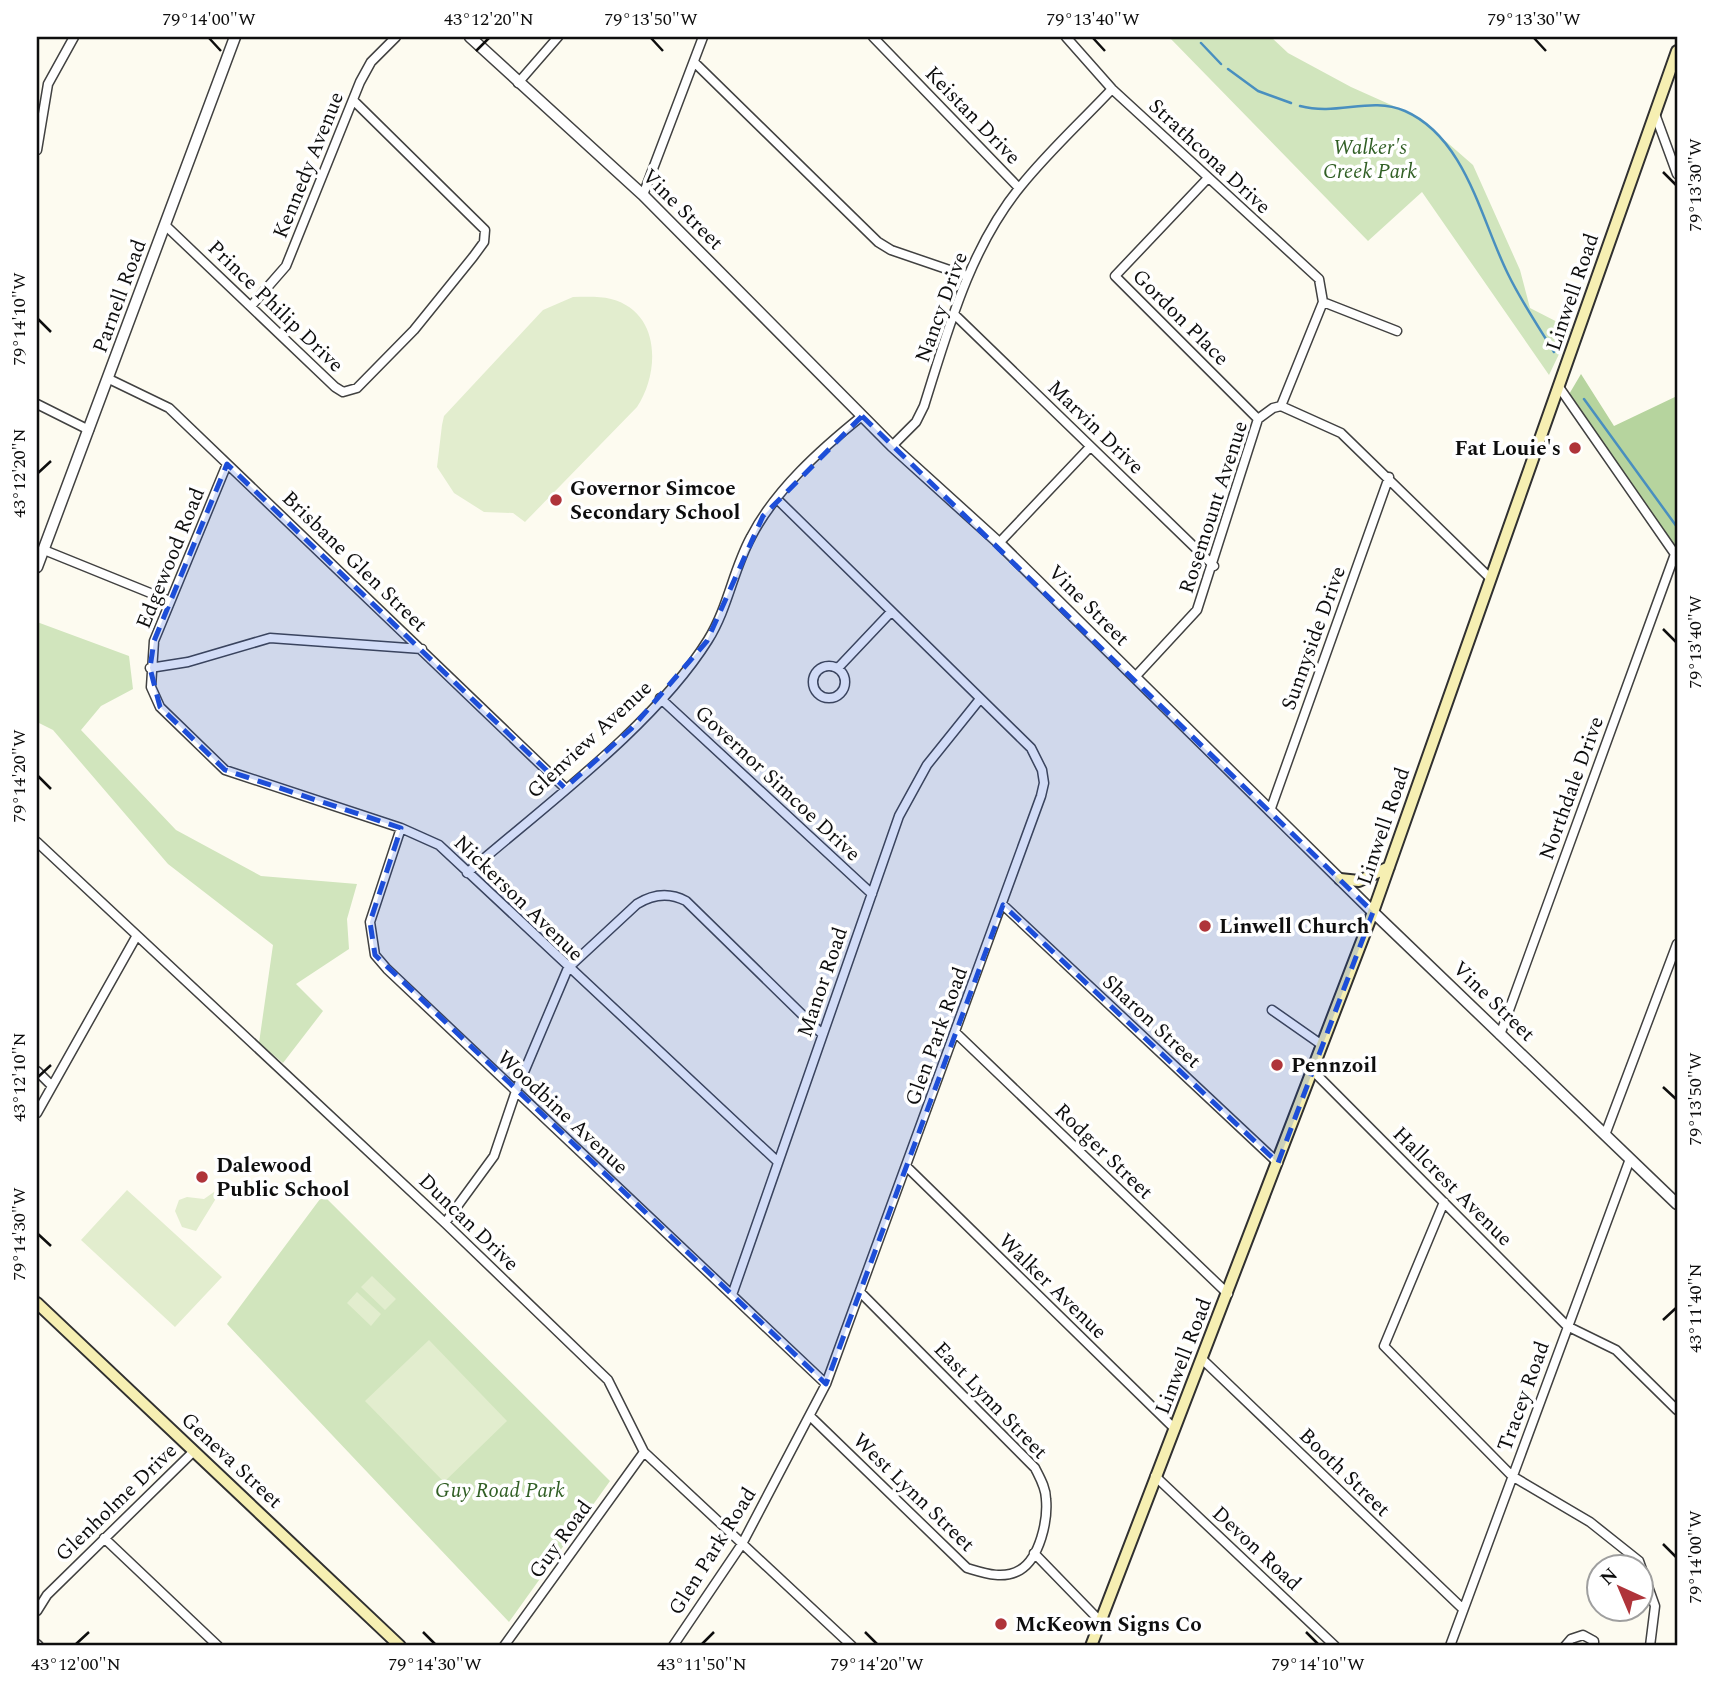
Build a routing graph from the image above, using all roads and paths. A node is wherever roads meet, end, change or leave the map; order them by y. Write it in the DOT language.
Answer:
graph roads {
  1 [pos="74,37"];
  2 [pos="235,37"];
  3 [pos="396,37"];
  4 [pos="470,37"];
  5 [pos="558,37"];
  6 [pos="703,37"];
  7 [pos="873,37"];
  8 [pos="1066,37"];
  9 [pos="1677,51"];
  10 [pos="694,62"];
  11 [pos="518,83"];
  12 [pos="1112,89"];
  13 [pos="353,100"];
  14 [pos="1655,114"];
  15 [pos="37,150"];
  16 [pos="1677,174"];
  17 [pos="1208,178"];
  18 [pos="1019,188"];
  19 [pos="643,195"];
  20 [pos="165,225"];
  21 [pos="967,276"];
  22 [pos="1323,302"];
  23 [pos="252,305"];
  24 [pos="954,314"];
  25 [pos="1397,331"];
  26 [pos="108,379"];
  27 [pos="1559,387"];
  28 [pos="37,404"];
  29 [pos="1281,406"];
  30 [pos="862,416"];
  31 [pos="1258,419"];
  32 [pos="89,430"];
  33 [pos="892,446"];
  34 [pos="1090,447"];
  35 [pos="227,464"];
  36 [pos="1389,477"];
  37 [pos="777,499"];
  38 [pos="999,543"];
  39 [pos="44,550"];
  40 [pos="1676,556"];
  41 [pos="1214,566"];
  42 [pos="37,567"];
  43 [pos="1490,579"];
  44 [pos="170,601"];
  45 [pos="891,612"];
  46 [pos="422,649"];
  47 [pos="150,668"];
  48 [pos="838,668"];
  49 [pos="1135,677"];
  50 [pos="660,698"];
  51 [pos="980,699"];
  52 [pos="565,788"];
  53 [pos="1270,811"];
  54 [pos="401,828"];
  55 [pos="37,842"];
  56 [pos="1389,867"];
  57 [pos="467,873"];
  58 [pos="1340,879"];
  59 [pos="872,894"];
  60 [pos="1003,905"];
  61 [pos="1373,912"];
  62 [pos="136,937"];
  63 [pos="1677,944"];
  64 [pos="568,968"];
  65 [pos="1272,1010"];
  66 [pos="956,1033"];
  67 [pos="822,1034"];
  68 [pos="1500,1035"];
  69 [pos="1322,1045"];
  70 [pos="37,1071"];
  71 [pos="1313,1071"];
  72 [pos="52,1086"];
  73 [pos="516,1091"];
  74 [pos="37,1113"];
  75 [pos="1605,1135"];
  76 [pos="1630,1159"];
  77 [pos="778,1162"];
  78 [pos="1278,1163"];
  79 [pos="907,1167"];
  80 [pos="1444,1202"];
  81 [pos="1677,1204"];
  82 [pos="445,1223"];
  83 [pos="860,1292"];
  84 [pos="732,1294"];
  85 [pos="1228,1294"];
  86 [pos="37,1303"];
  87 [pos="1567,1326"];
  88 [pos="1202,1359"];
  89 [pos="826,1384"];
  90 [pos="1677,1410"];
  91 [pos="811,1417"];
  92 [pos="1175,1429"];
  93 [pos="194,1451"];
  94 [pos="644,1452"];
  95 [pos="1155,1476"];
  96 [pos="1511,1476"];
  97 [pos="104,1538"];
  98 [pos="742,1544"];
  99 [pos="1034,1553"];
  100 [pos="1462,1609"];
  101 [pos="37,1611"];
  102 [pos="1101,1622"];
  103 [pos="218,1646"];
  104 [pos="400,1646"];
  105 [pos="504,1646"];
  106 [pos="673,1646"];
  107 [pos="852,1646"];
  108 [pos="1091,1646"];
  109 [pos="1335,1646"];
  110 [pos="1450,1646"];
  111 [pos="1565,1646"];
  112 [pos="1594,1646"];
  113 [pos="1650,1646"];
  1 -- 15 [label="street"];
  2 -- 20 [label="street, Parnell Road"];
  3 -- 13 [label="street, Kennedy Avenue"];
  4 -- 11 [label="street, Vine Street"];
  5 -- 11 [label="street"];
  6 -- 10 [label="street"];
  7 -- 18 [label="street, Keistan Drive"];
  8 -- 12 [label="street, Strathcona Drive"];
  9 -- 14 [label="main road, Linwell Road"];
  10 -- 19 [label="street"];
  10 -- 21 [label="street"];
  11 -- 19 [label="street, Vine Street"];
  12 -- 17 [label="street, Strathcona Drive"];
  12 -- 18 [label="street, Nancy Drive"];
  13 -- 23 [label="street, Kennedy Avenue"];
  13 -- 23 [label="street, Prince Philip Drive"];
  14 -- 16 [label="street"];
  14 -- 27 [label="main road, Linwell Road"];
  17 -- 22 [label="street, Strathcona Drive"];
  17 -- 31 [label="street, Gordon Place"];
  18 -- 21 [label="street, Nancy Drive"];
  19 -- 30 [label="street, Vine Street"];
  20 -- 23 [label="street, Prince Philip Drive"];
  20 -- 26 [label="street, Parnell Road"];
  21 -- 24 [label="street, Nancy Drive"];
  22 -- 25 [label="street"];
  22 -- 29 [label="street"];
  24 -- 33 [label="street, Nancy Drive"];
  24 -- 34 [label="street, Marvin Drive"];
  26 -- 32 [label="street, Parnell Road"];
  26 -- 35 [label="street, Brisbane Glen Street"];
  27 -- 40 [label="street"];
  27 -- 43 [label="main road, Linwell Road"];
  28 -- 32 [label="street"];
  29 -- 31 [label="street, Rosemount Avenue"];
  29 -- 36 [label="street"];
  30 -- 33 [label="street, Vine Street"];
  30 -- 37 [label="street, Glenview Avenue"];
  31 -- 41 [label="street, Rosemount Avenue"];
  32 -- 39 [label="street, Parnell Road"];
  33 -- 38 [label="street, Vine Street"];
  34 -- 38 [label="street"];
  34 -- 41 [label="street, Marvin Drive"];
  35 -- 44 [label="street, Edgewood Road"];
  35 -- 46 [label="street, Brisbane Glen Street"];
  36 -- 43 [label="street"];
  36 -- 53 [label="street, Sunnyside Drive"];
  37 -- 45 [label="street, Glen Park Road"];
  37 -- 50 [label="street, Glenview Avenue"];
  38 -- 49 [label="street, Vine Street"];
  39 -- 42 [label="street, Parnell Road"];
  39 -- 44 [label="street"];
  40 -- 68 [label="street, Northdale Drive"];
  41 -- 49 [label="street, Rosemount Avenue"];
  43 -- 56 [label="main road, Linwell Road"];
  44 -- 47 [label="street, Edgewood Road"];
  45 -- 48 [label="street"];
  45 -- 51 [label="street, Glen Park Road"];
  46 -- 47 [label="street"];
  46 -- 52 [label="street, Brisbane Glen Street"];
  47 -- 54 [label="street, Nickerson Avenue"];
  49 -- 53 [label="street, Vine Street"];
  50 -- 52 [label="street, Glenview Avenue"];
  50 -- 59 [label="street, Governor Simcoe Drive"];
  51 -- 59 [label="street, Manor Road"];
  51 -- 60 [label="street, Glen Park Road"];
  52 -- 57 [label="street, Glenview Avenue"];
  53 -- 58 [label="street, Vine Street"];
  54 -- 57 [label="street, Nickerson Avenue"];
  54 -- 73 [label="street, Woodbine Avenue"];
  55 -- 62 [label="street, Duncan Drive"];
  56 -- 58 [label="main road"];
  56 -- 61 [label="main road, Linwell Road"];
  57 -- 64 [label="street, Nickerson Avenue"];
  58 -- 61 [label="street, Vine Street"];
  59 -- 67 [label="street, Manor Road"];
  60 -- 66 [label="street, Glen Park Road"];
  60 -- 78 [label="street, Sharon Street"];
  61 -- 68 [label="street, Vine Street"];
  61 -- 69 [label="main road, Linwell Road"];
  62 -- 72 [label="street"];
  62 -- 82 [label="street, Duncan Drive"];
  63 -- 75 [label="street"];
  64 -- 67 [label="street"];
  64 -- 73 [label="street"];
  64 -- 77 [label="street, Nickerson Avenue"];
  65 -- 69 [label="street"];
  66 -- 79 [label="street, Glen Park Road"];
  66 -- 85 [label="street, Rodger Street"];
  67 -- 77 [label="street, Manor Road"];
  68 -- 75 [label="street, Vine Street"];
  69 -- 71 [label="main road, Linwell Road"];
  70 -- 72 [label="street"];
  71 -- 78 [label="main road, Linwell Road"];
  71 -- 80 [label="street, Hallcrest Avenue"];
  72 -- 74 [label="street"];
  73 -- 82 [label="street"];
  73 -- 84 [label="street, Woodbine Avenue"];
  75 -- 76 [label="street, Vine Street"];
  76 -- 81 [label="street, Vine Street"];
  76 -- 87 [label="street, Tracey Road"];
  77 -- 84 [label="street, Manor Road"];
  78 -- 85 [label="main road, Linwell Road"];
  79 -- 83 [label="street, Glen Park Road"];
  79 -- 92 [label="street, Walker Avenue"];
  80 -- 87 [label="street, Hallcrest Avenue"];
  80 -- 96 [label="street"];
  82 -- 94 [label="street, Duncan Drive"];
  83 -- 89 [label="street, Glen Park Road"];
  83 -- 99 [label="street, East Lynn Street"];
  84 -- 89 [label="street, Woodbine Avenue"];
  85 -- 88 [label="main road, Linwell Road"];
  86 -- 93 [label="main road, Geneva Street"];
  87 -- 90 [label="street, Hallcrest Avenue"];
  87 -- 96 [label="street, Tracey Road"];
  88 -- 92 [label="main road, Linwell Road"];
  88 -- 100 [label="street, Booth Street"];
  89 -- 91 [label="street, Glen Park Road"];
  91 -- 98 [label="street, Glen Park Road"];
  91 -- 99 [label="street, West Lynn Street"];
  92 -- 95 [label="main road, Linwell Road"];
  93 -- 97 [label="street, Glenholme Drive"];
  93 -- 104 [label="main road, Geneva Street"];
  94 -- 98 [label="street, Duncan Drive"];
  94 -- 105 [label="street, Guy Road"];
  95 -- 102 [label="main road, Linwell Road"];
  95 -- 109 [label="street, Devon Road"];
  96 -- 100 [label="street, Tracey Road"];
  96 -- 113 [label="street"];
  97 -- 101 [label="street, Glenholme Drive"];
  97 -- 103 [label="street"];
  98 -- 106 [label="street, Glen Park Road"];
  98 -- 107 [label="street, Duncan Drive"];
  99 -- 102 [label="street"];
  100 -- 110 [label="street, Tracey Road"];
  102 -- 108 [label="main road, Linwell Road"];
  111 -- 112 [label="street"];
}
